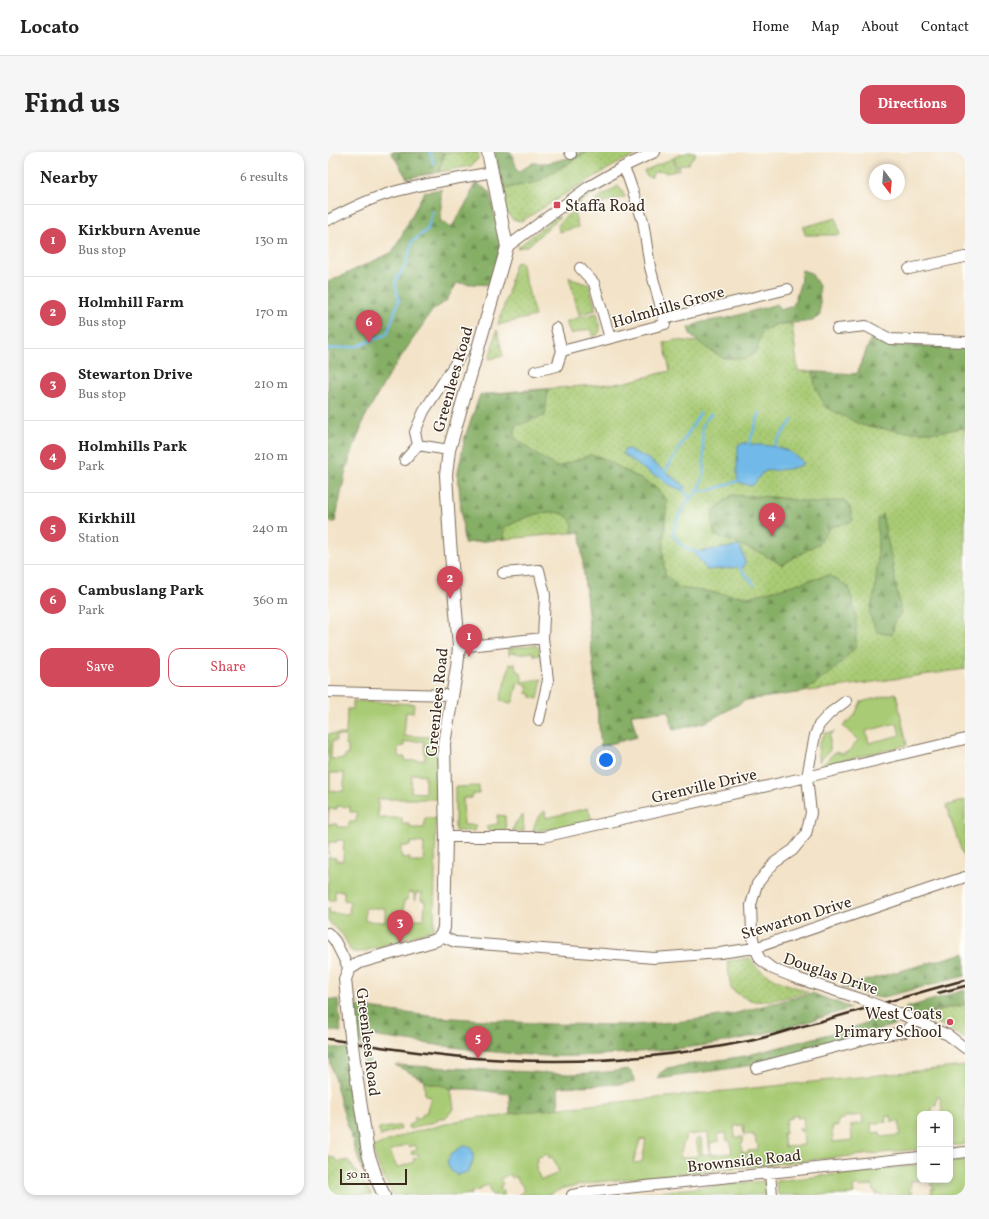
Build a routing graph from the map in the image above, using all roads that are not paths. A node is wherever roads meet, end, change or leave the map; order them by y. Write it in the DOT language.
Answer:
graph roads {
  1 [pos="488,152"];
  2 [pos="654,152"];
  3 [pos="623,167"];
  4 [pos="492,172"];
  5 [pos="328,220"];
  6 [pos="507,247"];
  7 [pos="965,257"];
  8 [pos="580,268"];
  9 [pos="909,269"];
  10 [pos="788,289"];
  11 [pos="664,319"];
  12 [pos="556,328"];
  13 [pos="837,329"];
  14 [pos="610,338"];
  15 [pos="965,342"];
  16 [pos="466,347"];
  17 [pos="562,351"];
  18 [pos="535,372"];
  19 [pos="418,445"];
  20 [pos="449,450"];
  21 [pos="405,460"];
  22 [pos="503,573"];
  23 [pos="543,638"];
  24 [pos="459,647"];
  25 [pos="328,692"];
  26 [pos="453,695"];
  27 [pos="846,701"];
  28 [pos="539,720"];
  29 [pos="965,739"];
  30 [pos="807,777"];
  31 [pos="446,836"];
  32 [pos="965,877"];
  33 [pos="328,933"];
  34 [pos="441,936"];
  35 [pos="755,948"];
  36 [pos="349,969"];
  37 [pos="915,1020"];
  38 [pos="965,1048"];
  39 [pos="756,1068"];
  40 [pos="965,1152"];
  41 [pos="953,1154"];
  42 [pos="917,1157"];
  43 [pos="770,1173"];
  44 [pos="384,1195"];
  45 [pos="572,1195"];
  46 [pos="772,1195"];
  1 -- 4 [label="main road, Greenlees Road"];
  2 -- 3 [label="street"];
  3 -- 6 [label="street"];
  3 -- 11 [label="street"];
  4 -- 5 [label="street"];
  4 -- 6 [label="main road, Greenlees Road"];
  6 -- 20 [label="main road, Greenlees Road"];
  7 -- 9 [label="street"];
  8 -- 14 [label="street, Holmhills Grove"];
  10 -- 11 [label="street, Holmhills Grove"];
  11 -- 14 [label="street, Holmhills Grove"];
  12 -- 17 [label="street"];
  13 -- 15 [label="street"];
  14 -- 17 [label="street"];
  16 -- 19 [label="street"];
  17 -- 18 [label="street"];
  19 -- 20 [label="street"];
  19 -- 21 [label="street"];
  20 -- 24 [label="main road, Greenlees Road"];
  22 -- 23 [label="street"];
  23 -- 24 [label="street"];
  23 -- 28 [label="street"];
  24 -- 26 [label="main road, Greenlees Road"];
  25 -- 26 [label="street"];
  26 -- 31 [label="main road, Greenlees Road"];
  27 -- 30 [label="street, Douglas Drive"];
  29 -- 30 [label="street, Grenville Drive"];
  30 -- 31 [label="street, Grenville Drive"];
  30 -- 35 [label="street, Douglas Drive"];
  31 -- 34 [label="main road, Greenlees Road"];
  32 -- 35 [label="street, Stewarton Drive"];
  33 -- 36 [label="street"];
  34 -- 35 [label="street, Stewarton Drive"];
  34 -- 36 [label="main road, Greenlees Road"];
  35 -- 37 [label="street, Douglas Drive, bridge"];
  36 -- 44 [label="main road, Greenlees Road, bridge"];
  37 -- 38 [label="street, Douglas Drive"];
  37 -- 39 [label="street"];
  40 -- 41 [label="street"];
  42 -- 43 [label="street, Brownside Road"];
  43 -- 45 [label="street, Brownside Road"];
  43 -- 46 [label="street"];
}
